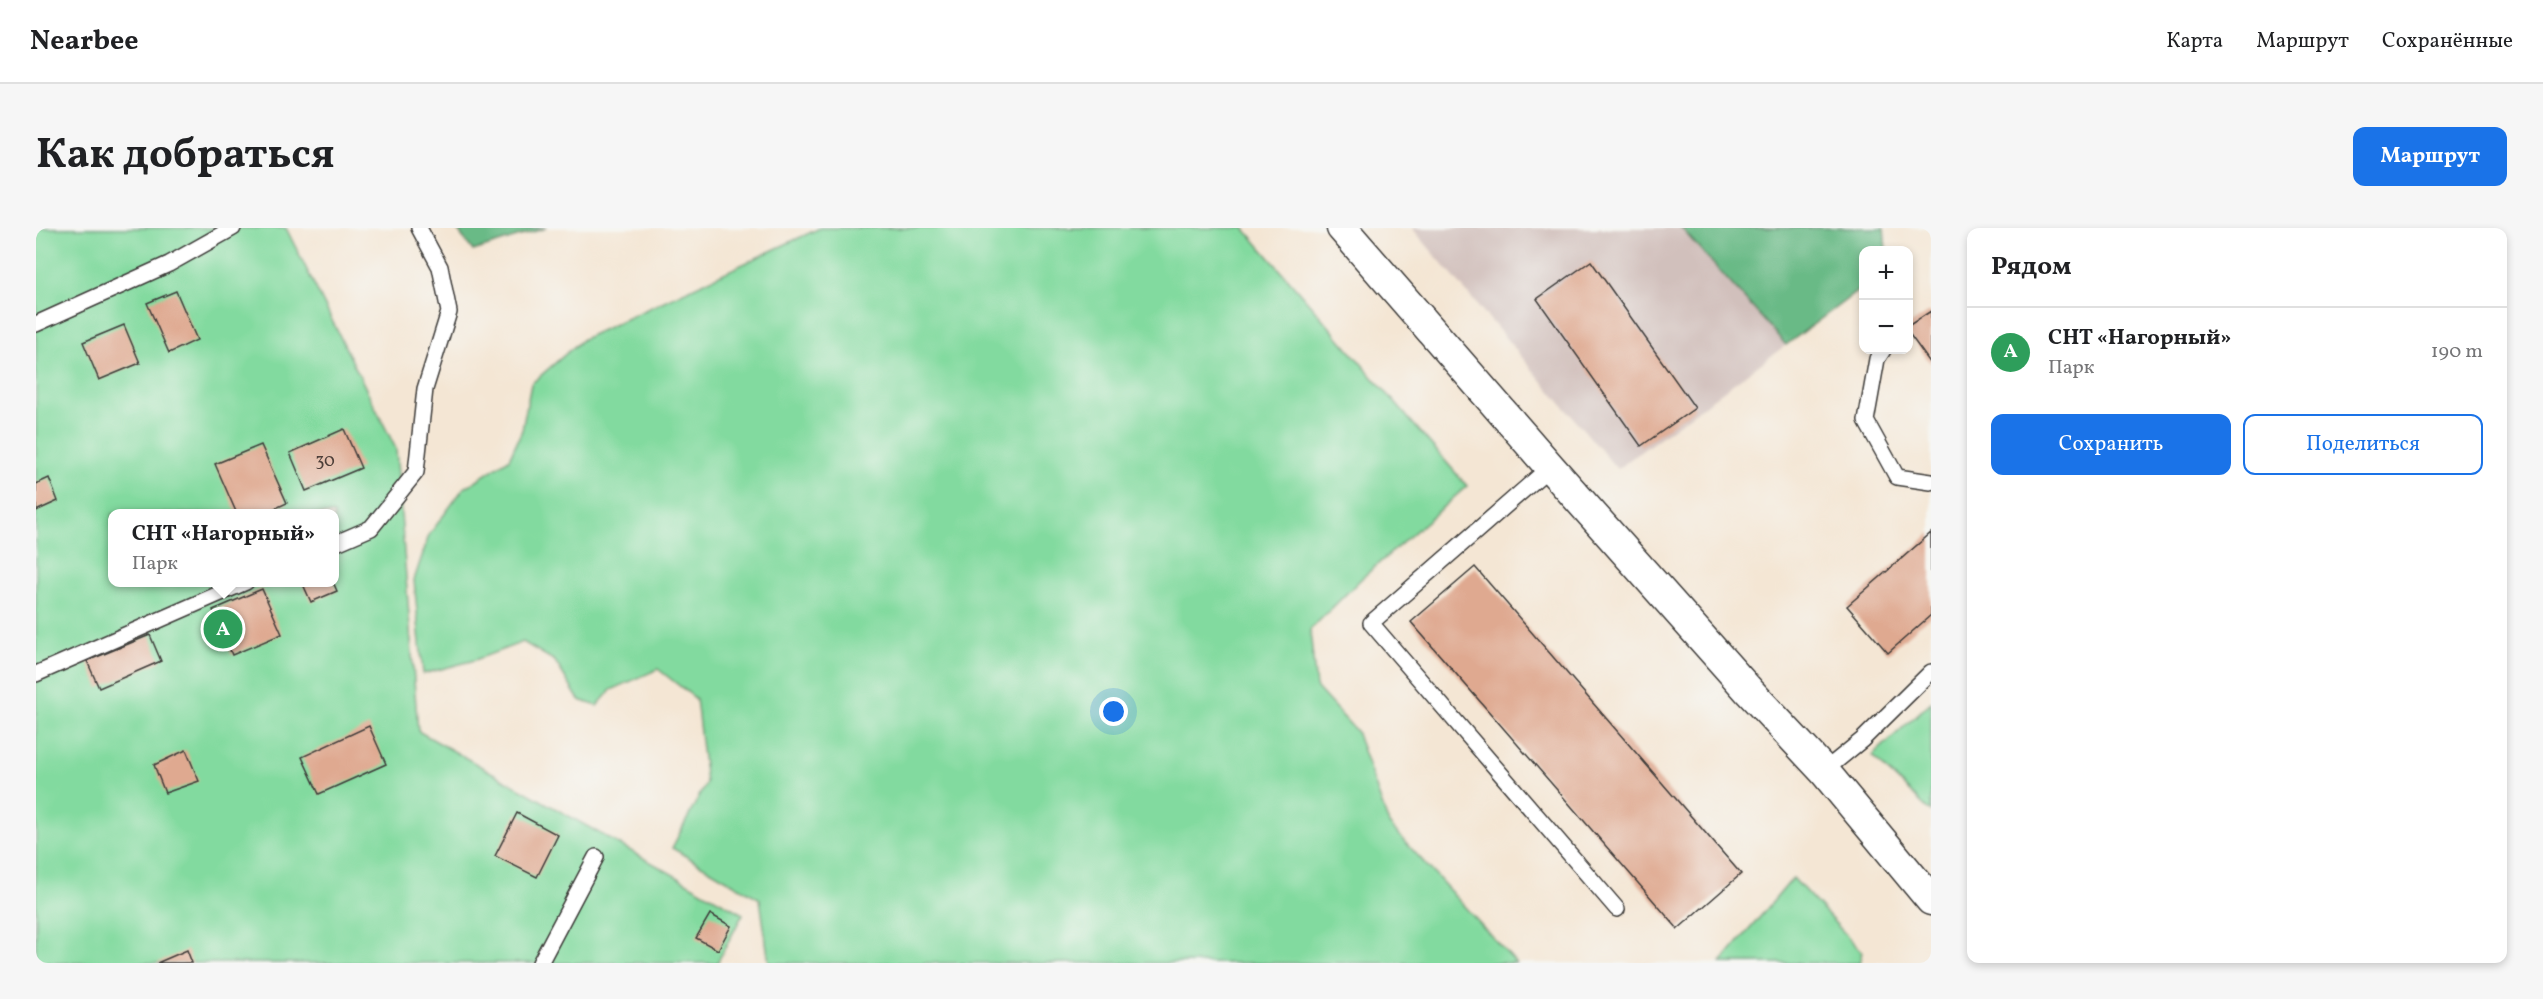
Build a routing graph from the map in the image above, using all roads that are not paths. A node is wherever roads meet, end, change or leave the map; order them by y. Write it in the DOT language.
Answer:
graph roads {
  1 [pos="233,228"];
  2 [pos="419,228"];
  3 [pos="1342,228"];
  4 [pos="36,324"];
  5 [pos="1880,354"];
  6 [pos="1550,467"];
  7 [pos="1931,482"];
  8 [pos="339,542"];
  9 [pos="235,587"];
  10 [pos="1931,672"];
  11 [pos="36,674"];
  12 [pos="1824,771"];
  13 [pos="596,857"];
  14 [pos="1931,900"];
  15 [pos="1617,909"];
  16 [pos="540,963"];
  1 -- 4 [label="lane"];
  2 -- 8 [label="lane"];
  3 -- 6 [label="street"];
  5 -- 7 [label="lane"];
  6 -- 12 [label="street"];
  6 -- 15 [label="lane"];
  9 -- 11 [label="lane"];
  10 -- 12 [label="lane"];
  12 -- 14 [label="street"];
  13 -- 16 [label="lane"];
}
